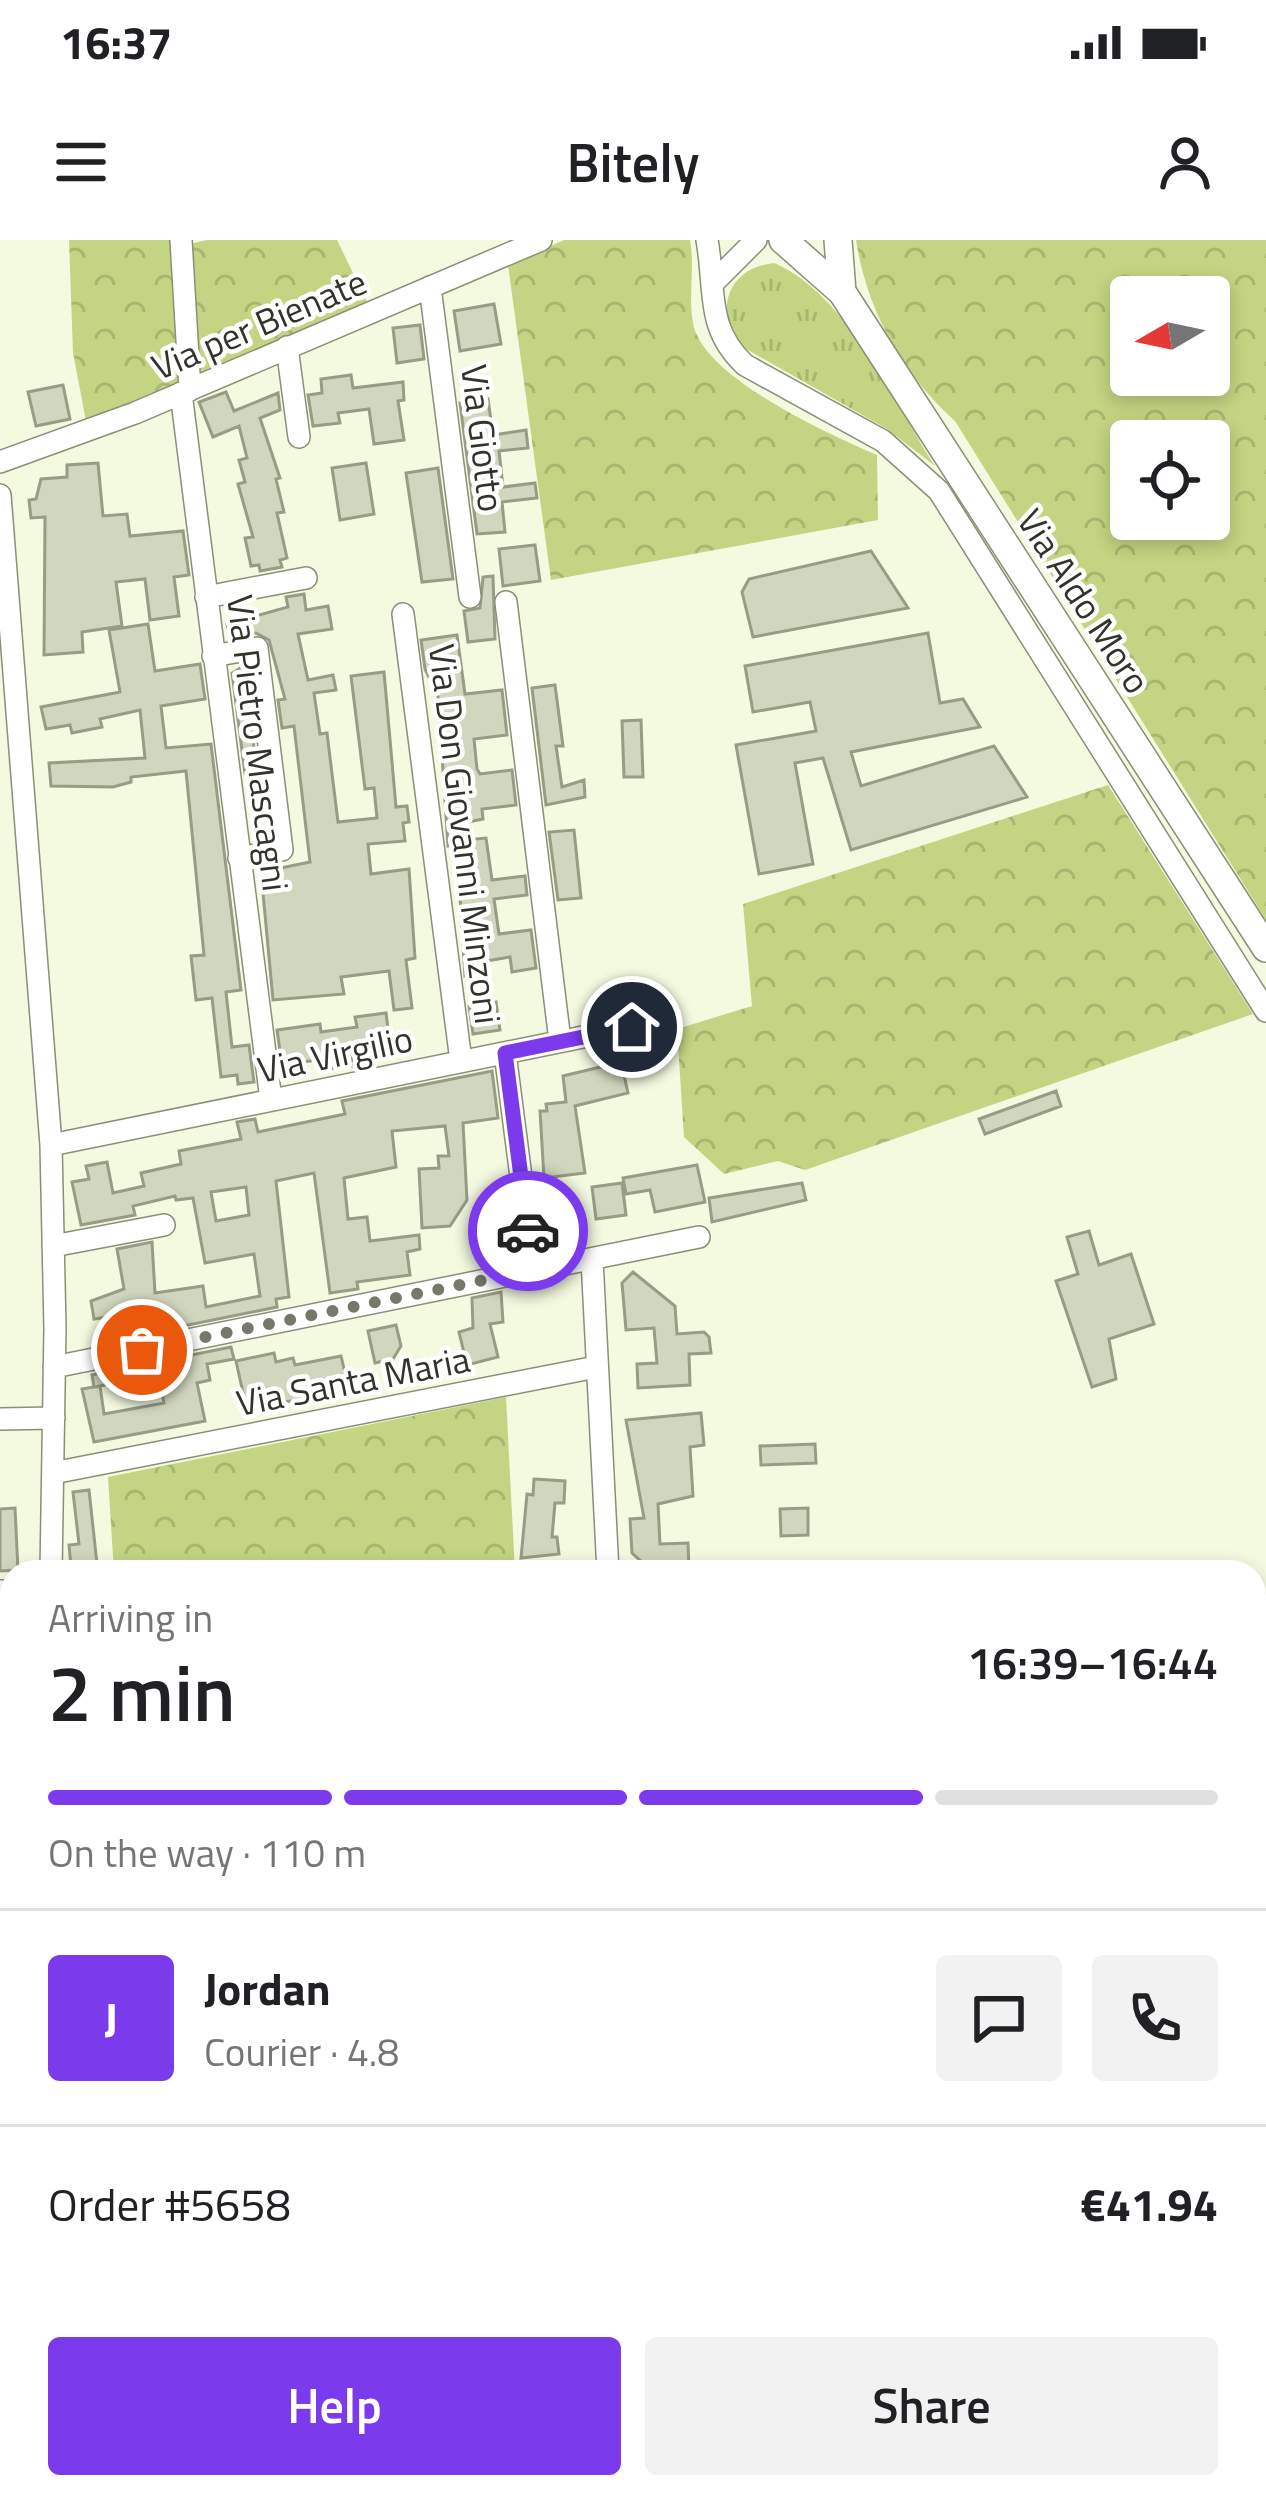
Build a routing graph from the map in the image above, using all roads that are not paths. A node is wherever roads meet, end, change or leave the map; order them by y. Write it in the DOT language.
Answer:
graph roads {
  1 [pos="181,240"];
  2 [pos="541,240"];
  3 [pos="707,240"];
  4 [pos="757,240"];
  5 [pos="783,240"];
  6 [pos="838,240"];
  7 [pos="713,283"];
  8 [pos="430,287"];
  9 [pos="842,292"];
  10 [pos="286,347"];
  11 [pos="185,391"];
  12 [pos="299,436"];
  13 [pos="0,462"];
  14 [pos="0,494"];
  15 [pos="306,578"];
  16 [pos="206,597"];
  17 [pos="470,597"];
  18 [pos="506,602"];
  19 [pos="403,614"];
  20 [pos="213,656"];
  21 [pos="238,858"];
  22 [pos="1266,948"];
  23 [pos="1266,1011"];
  24 [pos="632,1027"];
  25 [pos="560,1041"];
  26 [pos="505,1053"];
  27 [pos="461,1061"];
  28 [pos="271,1100"];
  29 [pos="51,1145"];
  30 [pos="164,1225"];
  31 [pos="699,1237"];
  32 [pos="53,1246"];
  33 [pos="592,1259"];
  34 [pos="533,1270"];
  35 [pos="596,1366"];
  36 [pos="54,1367"];
  37 [pos="54,1418"];
  38 [pos="0,1419"];
  39 [pos="52,1473"];
  40 [pos="51,1560"];
  41 [pos="607,1560"];
  1 -- 11 [label="street, Via Pietro Mascagni"];
  2 -- 8 [label="street, Via per Bienate"];
  3 -- 7 [label="street"];
  4 -- 7 [label="street"];
  5 -- 9 [label="main road, Via Aldo Moro"];
  6 -- 9 [label="main road, Via Aldo Moro"];
  7 -- 23 [label="street"];
  8 -- 10 [label="street, Via per Bienate"];
  8 -- 17 [label="street, Via Giotto"];
  9 -- 22 [label="main road, Via Aldo Moro"];
  10 -- 11 [label="street, Via per Bienate"];
  10 -- 12 [label="street"];
  11 -- 13 [label="street, Via per Bienate"];
  11 -- 16 [label="street, Via Pietro Mascagni"];
  14 -- 29 [label="street"];
  15 -- 16 [label="street"];
  16 -- 20 [label="street, Via Pietro Mascagni"];
  18 -- 25 [label="street"];
  19 -- 27 [label="street, Via Don Giovanni Minzoni"];
  20 -- 21 [label="street, Via Pietro Mascagni"];
  20 -- 21 [label="street"];
  21 -- 28 [label="street, Via Pietro Mascagni"];
  24 -- 25 [label="street, Via Virgilio"];
  25 -- 26 [label="street, Via Virgilio"];
  26 -- 27 [label="street, Via Virgilio"];
  26 -- 34 [label="street"];
  27 -- 28 [label="street, Via Virgilio"];
  28 -- 29 [label="street, Via Virgilio"];
  29 -- 32 [label="street"];
  30 -- 32 [label="street"];
  31 -- 33 [label="street"];
  32 -- 36 [label="street"];
  33 -- 34 [label="street"];
  33 -- 35 [label="street"];
  34 -- 36 [label="street"];
  35 -- 39 [label="street, Via Santa Maria"];
  35 -- 41 [label="street"];
  36 -- 37 [label="street"];
  37 -- 38 [label="street"];
  37 -- 39 [label="street"];
  39 -- 40 [label="street"];
}
